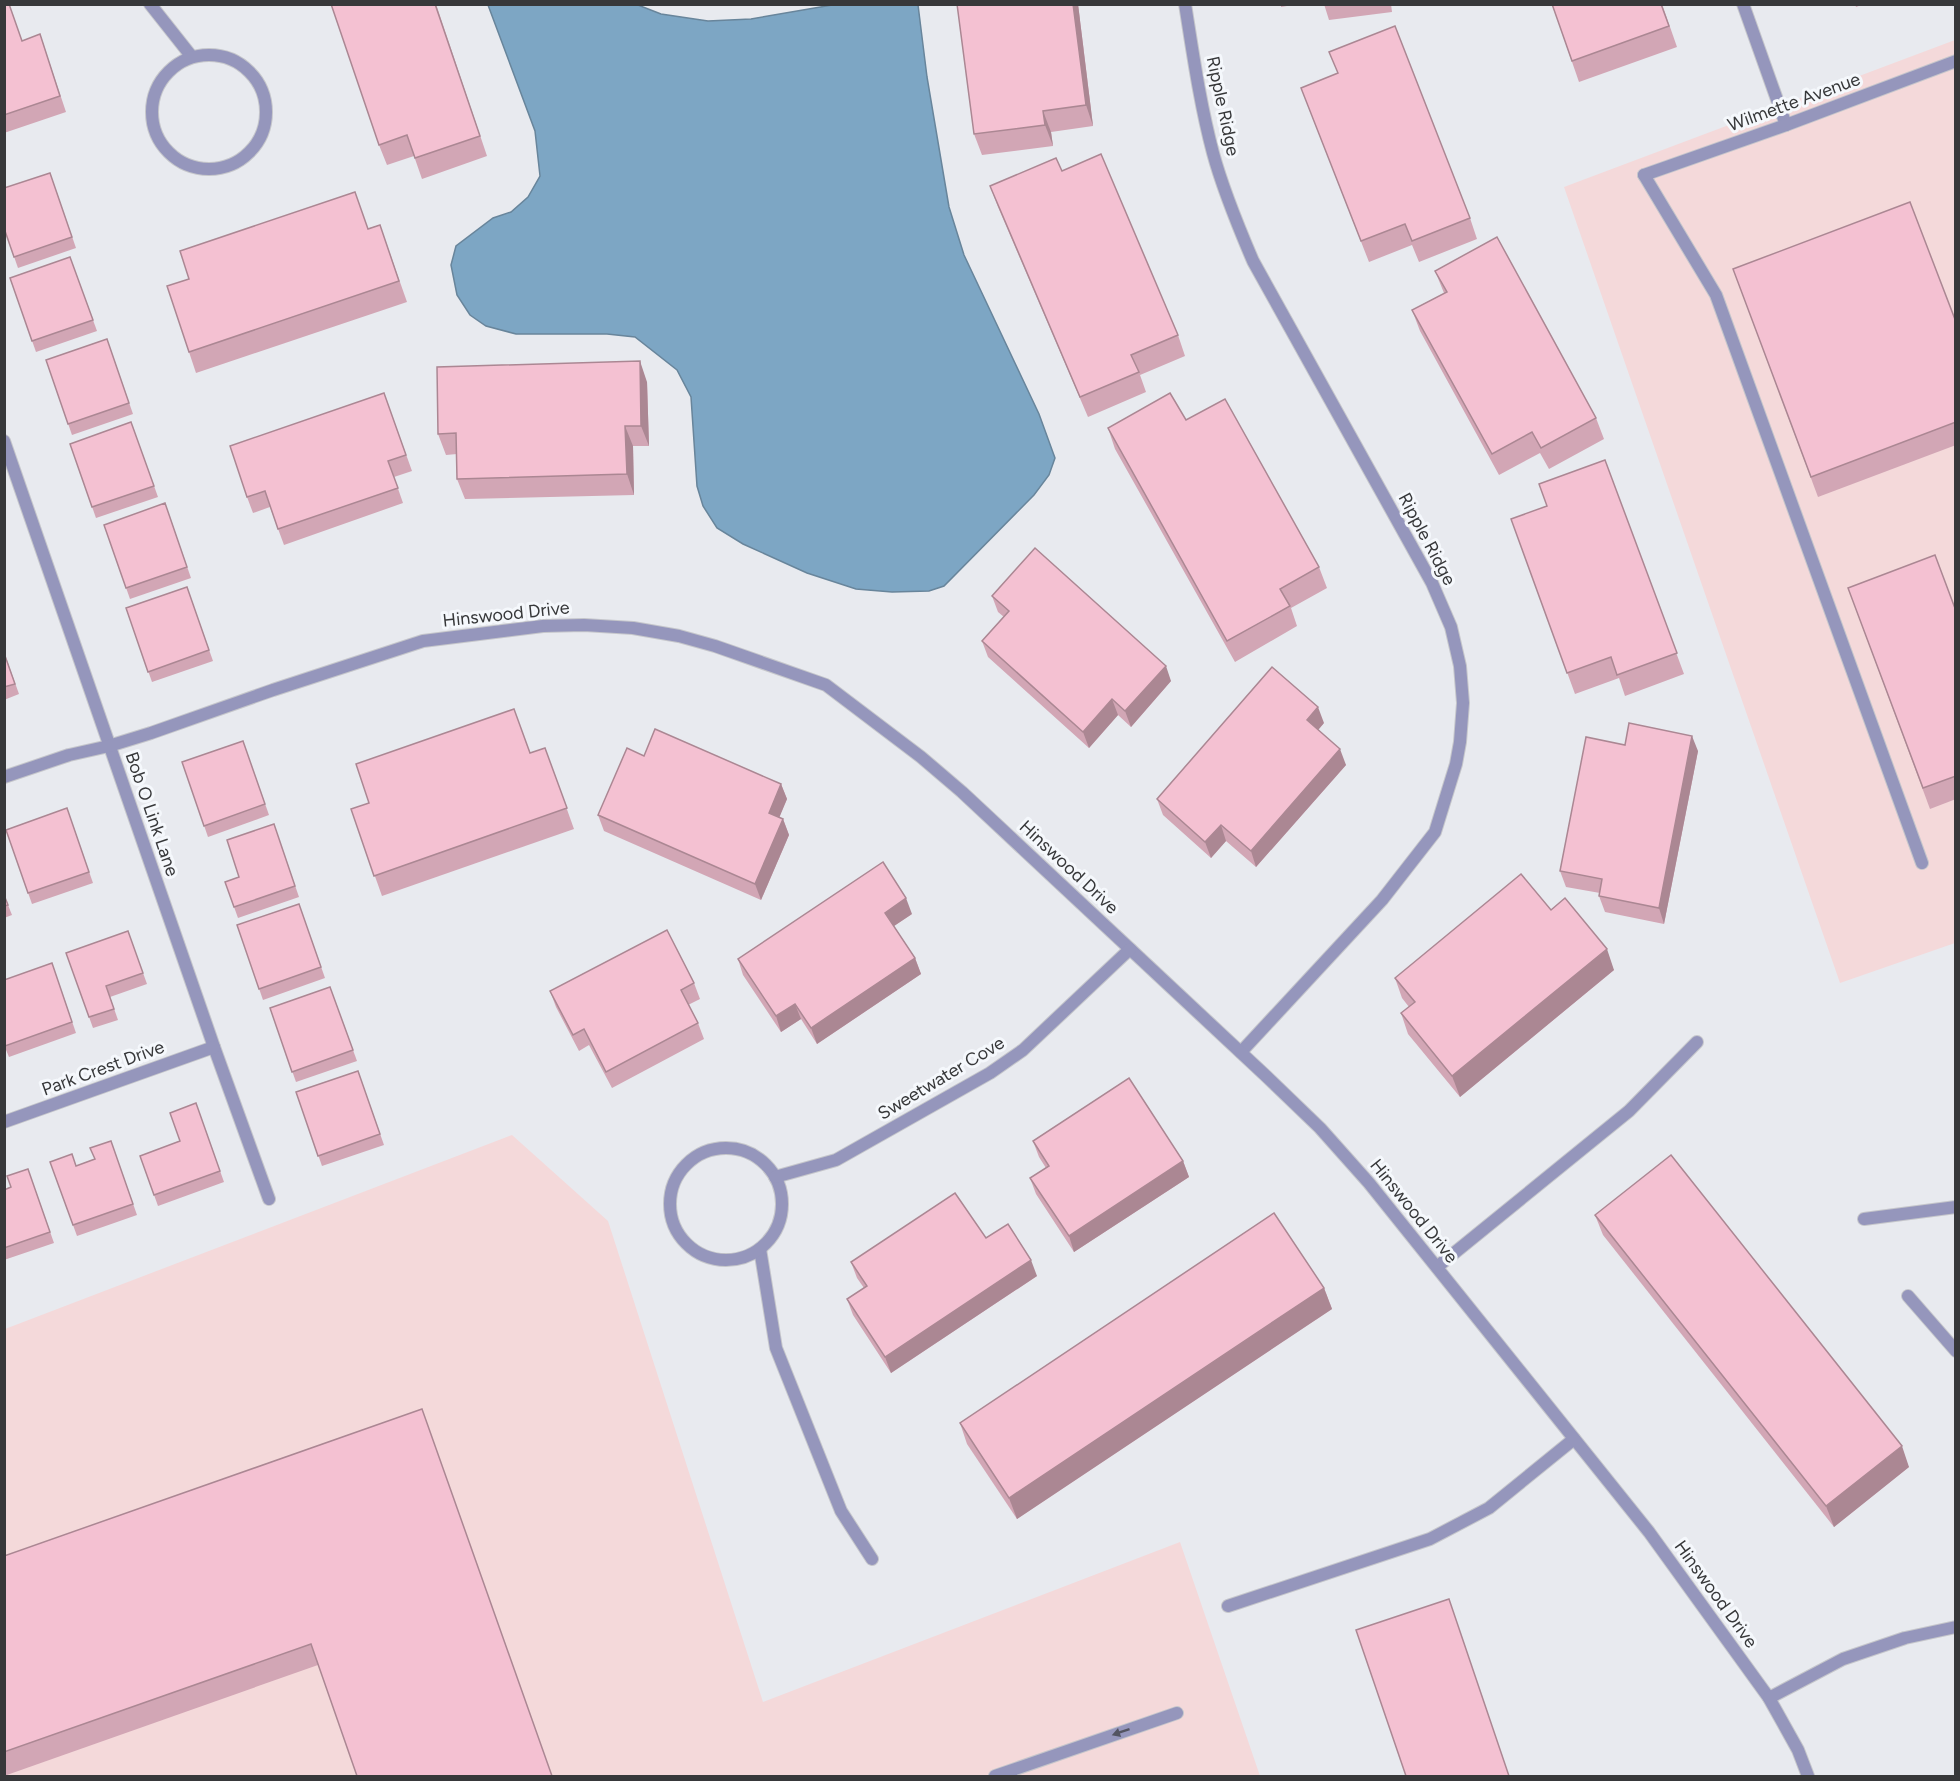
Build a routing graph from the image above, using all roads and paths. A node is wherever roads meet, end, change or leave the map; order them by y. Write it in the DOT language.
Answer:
graph roads {
  1 [pos="150,4"];
  2 [pos="1185,4"];
  3 [pos="1743,4"];
  4 [pos="192,57"];
  5 [pos="1956,61"];
  6 [pos="1786,125"];
  7 [pos="4,441"];
  8 [pos="110,746"];
  9 [pos="4,777"];
  10 [pos="1922,863"];
  11 [pos="1130,949"];
  12 [pos="1697,1042"];
  13 [pos="214,1047"];
  14 [pos="1241,1052"];
  15 [pos="4,1122"];
  16 [pos="775,1177"];
  17 [pos="269,1199"];
  18 [pos="1956,1207"];
  19 [pos="1864,1219"];
  20 [pos="760,1249"];
  21 [pos="1437,1268"];
  22 [pos="1908,1296"];
  23 [pos="1956,1351"];
  24 [pos="1574,1439"];
  25 [pos="872,1559"];
  26 [pos="1228,1606"];
  27 [pos="1956,1626"];
  28 [pos="1769,1698"];
  29 [pos="1176,1713"];
  30 [pos="994,1776"];
  31 [pos="1808,1776"];
  1 -- 4 [label="street"];
  2 -- 14 [label="street, Ripple Ridge"];
  3 -- 6 [label="street"];
  4 -- 4 [label="street"];
  5 -- 6 [label="street, Wilmette Avenue"];
  6 -- 10 [label="street, Wilmette Avenue"];
  7 -- 8 [label="street, Bob O Link Lane"];
  8 -- 9 [label="street, Hinswood Drive"];
  8 -- 11 [label="street, Hinswood Drive"];
  8 -- 13 [label="street, Bob O Link Lane"];
  11 -- 14 [label="street, Hinswood Drive"];
  11 -- 16 [label="street, Sweetwater Cove"];
  12 -- 21 [label="street"];
  13 -- 15 [label="street, Park Crest Drive"];
  13 -- 17 [label="street, Bob O Link Lane"];
  14 -- 21 [label="street, Hinswood Drive"];
  16 -- 20 [label="street"];
  16 -- 20 [label="street"];
  18 -- 19 [label="street"];
  20 -- 25 [label="street"];
  21 -- 24 [label="street, Hinswood Drive"];
  22 -- 23 [label="street"];
  24 -- 26 [label="street"];
  24 -- 28 [label="street, Hinswood Drive"];
  27 -- 28 [label="street"];
  28 -- 31 [label="street, Hinswood Drive"];
  29 -- 30 [label="street, one-way"];
}
